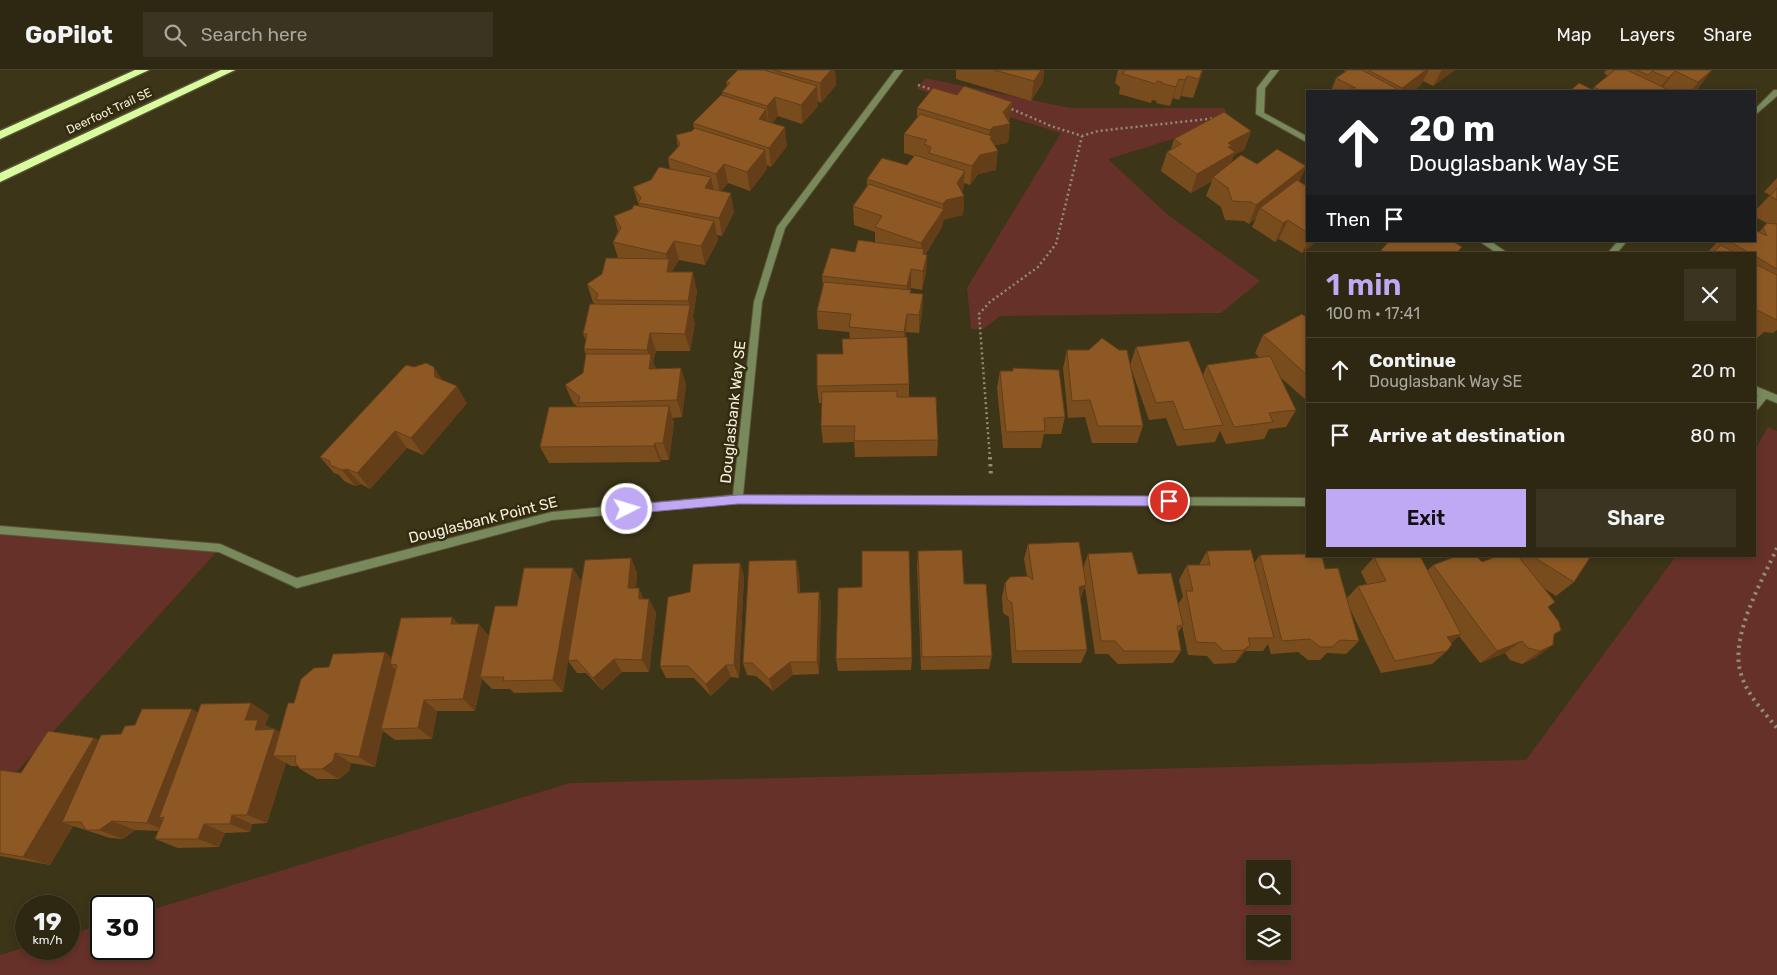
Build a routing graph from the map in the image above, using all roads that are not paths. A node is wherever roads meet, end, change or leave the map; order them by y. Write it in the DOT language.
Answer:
graph roads {
  1 [pos="144,70"];
  2 [pos="230,70"];
  3 [pos="899,70"];
  4 [pos="1276,70"];
  5 [pos="1777,92"];
  6 [pos="1756,112"];
  7 [pos="0,135"];
  8 [pos="1306,140"];
  9 [pos="0,178"];
  10 [pos="1485,242"];
  11 [pos="1623,242"];
  12 [pos="1502,252"];
  13 [pos="1613,252"];
  14 [pos="1756,390"];
  15 [pos="1765,394"];
  16 [pos="1777,399"];
  17 [pos="1756,405"];
  18 [pos="738,499"];
  19 [pos="1306,502"];
  20 [pos="0,530"];
  1 -- 7 [label="highway, Deerfoot Trail SE"];
  2 -- 9 [label="highway, Deerfoot Trail SE"];
  3 -- 18 [label="street, Douglasbank Way SE"];
  4 -- 8 [label="street"];
  5 -- 6 [label="street"];
  10 -- 12 [label="street"];
  11 -- 13 [label="street"];
  14 -- 15 [label="street"];
  15 -- 16 [label="street"];
  15 -- 17 [label="street"];
  18 -- 19 [label="street, Douglasbank Way SE"];
  18 -- 20 [label="street, Douglasbank Point SE"];
}
